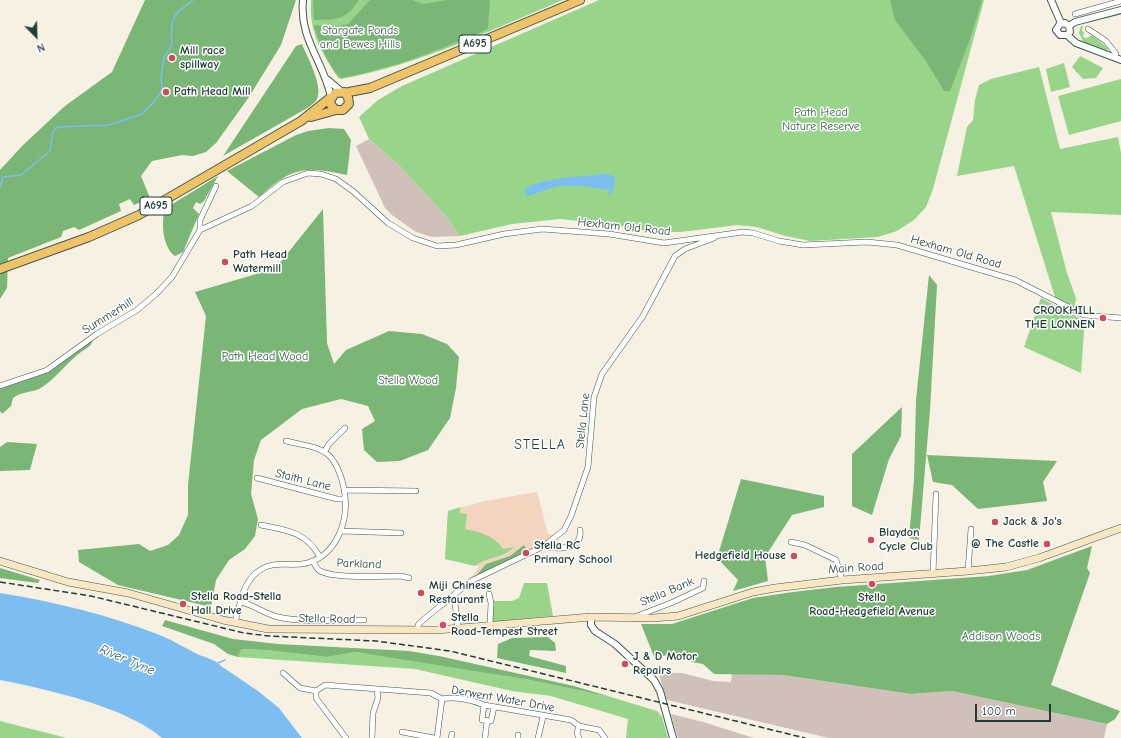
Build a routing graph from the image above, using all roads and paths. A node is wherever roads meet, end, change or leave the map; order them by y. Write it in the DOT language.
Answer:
graph roads {
  1 [pos="303,0"];
  2 [pos="580,0"];
  3 [pos="1051,0"];
  4 [pos="1121,1"];
  5 [pos="1091,9"];
  6 [pos="1121,10"];
  7 [pos="1075,14"];
  8 [pos="1093,17"];
  9 [pos="1061,23"];
  10 [pos="1069,26"];
  11 [pos="1088,29"];
  12 [pos="1067,35"];
  13 [pos="1121,49"];
  14 [pos="1115,56"];
  15 [pos="1121,60"];
  16 [pos="328,80"];
  17 [pos="370,88"];
  18 [pos="343,92"];
  19 [pos="331,98"];
  20 [pos="349,103"];
  21 [pos="336,110"];
  22 [pos="301,121"];
  23 [pos="216,186"];
  24 [pos="200,230"];
  25 [pos="723,235"];
  26 [pos="675,242"];
  27 [pos="681,252"];
  28 [pos="0,269"];
  29 [pos="1121,318"];
  30 [pos="0,386"];
  31 [pos="345,428"];
  32 [pos="286,441"];
  33 [pos="325,451"];
  34 [pos="257,478"];
  35 [pos="344,490"];
  36 [pos="416,491"];
  37 [pos="936,494"];
  38 [pos="345,499"];
  39 [pos="260,525"];
  40 [pos="1121,528"];
  41 [pos="971,529"];
  42 [pos="580,530"];
  43 [pos="341,531"];
  44 [pos="402,533"];
  45 [pos="792,542"];
  46 [pos="544,546"];
  47 [pos="320,557"];
  48 [pos="313,560"];
  49 [pos="0,561"];
  50 [pos="968,572"];
  51 [pos="933,574"];
  52 [pos="409,578"];
  53 [pos="842,580"];
  54 [pos="704,581"];
  55 [pos="490,594"];
  56 [pos="454,595"];
  57 [pos="241,602"];
  58 [pos="591,617"];
  59 [pos="633,618"];
  60 [pos="364,620"];
  61 [pos="235,622"];
  62 [pos="490,625"];
  63 [pos="458,628"];
  64 [pos="418,630"];
  65 [pos="283,673"];
  66 [pos="377,689"];
  67 [pos="316,691"];
  68 [pos="442,699"];
  69 [pos="484,705"];
  70 [pos="494,707"];
  71 [pos="544,717"];
  72 [pos="488,721"];
  73 [pos="578,726"];
  74 [pos="402,732"];
  75 [pos="346,738"];
  76 [pos="372,738"];
  77 [pos="436,738"];
  78 [pos="485,738"];
  79 [pos="538,738"];
  80 [pos="579,738"];
  81 [pos="605,738"];
  82 [pos="673,738"];
  1 -- 16 [label="street"];
  2 -- 17 [label="main road, A695"];
  3 -- 9 [label="street"];
  4 -- 5 [label="street"];
  5 -- 7 [label="street"];
  5 -- 8 [label="street"];
  6 -- 8 [label="street"];
  8 -- 10 [label="street"];
  9 -- 10 [label="street"];
  9 -- 12 [label="street"];
  10 -- 12 [label="street"];
  11 -- 14 [label="street"];
  12 -- 14 [label="street"];
  13 -- 14 [label="street"];
  14 -- 15 [label="street"];
  16 -- 18 [label="street"];
  16 -- 19 [label="street"];
  17 -- 18 [label="main road, A695"];
  17 -- 20 [label="main road, A695"];
  18 -- 19 [label="main road, A695"];
  18 -- 20 [label="main road"];
  19 -- 21 [label="main road"];
  19 -- 22 [label="main road, A695"];
  20 -- 21 [label="main road, A695"];
  21 -- 22 [label="main road, A695"];
  22 -- 28 [label="main road, A695"];
  23 -- 24 [label="street"];
  24 -- 26 [label="street, Hexham Old Road"];
  24 -- 30 [label="street, Summerhill"];
  25 -- 26 [label="street, Hexham Old Road"];
  25 -- 27 [label="street, Stella Lane"];
  25 -- 29 [label="street, Hexham Old Road"];
  26 -- 27 [label="street"];
  27 -- 46 [label="street, Stella Lane"];
  31 -- 33 [label="street"];
  32 -- 33 [label="street"];
  33 -- 35 [label="street"];
  34 -- 38 [label="street, Staith Lane"];
  35 -- 36 [label="street"];
  35 -- 38 [label="street"];
  37 -- 51 [label="street"];
  38 -- 43 [label="street"];
  39 -- 47 [label="street"];
  40 -- 50 [label="main road, Main Road"];
  41 -- 50 [label="street"];
  42 -- 46 [label="street"];
  43 -- 44 [label="street"];
  43 -- 47 [label="street"];
  45 -- 53 [label="street"];
  46 -- 56 [label="street, Stella Lane"];
  47 -- 48 [label="street"];
  48 -- 52 [label="street, Parkland"];
  48 -- 57 [label="street"];
  49 -- 61 [label="main road, Stella Road"];
  50 -- 51 [label="main road, Main Road"];
  51 -- 53 [label="main road, Main Road"];
  53 -- 59 [label="main road, Main Road"];
  54 -- 59 [label="street, Stella Bank"];
  55 -- 62 [label="street"];
  56 -- 63 [label="street"];
  56 -- 64 [label="street, Stella Lane"];
  57 -- 60 [label="street"];
  57 -- 61 [label="street"];
  58 -- 59 [label="main road, Main Road"];
  58 -- 62 [label="main road, Stella Road"];
  58 -- 82 [label="street"];
  61 -- 64 [label="main road, Stella Road"];
  62 -- 63 [label="main road, Stella Road"];
  63 -- 64 [label="main road, Stella Road"];
  65 -- 67 [label="street"];
  66 -- 67 [label="street, Derwent Water Drive"];
  66 -- 68 [label="street, Derwent Water Drive"];
  66 -- 76 [label="street"];
  67 -- 75 [label="street"];
  68 -- 69 [label="street, Derwent Water Drive"];
  68 -- 77 [label="street"];
  69 -- 70 [label="street, Derwent Water Drive"];
  69 -- 72 [label="street"];
  70 -- 71 [label="street, Derwent Water Drive"];
  70 -- 72 [label="street"];
  71 -- 73 [label="street, Derwent Water Drive"];
  71 -- 79 [label="street"];
  72 -- 78 [label="street"];
  73 -- 80 [label="street"];
  73 -- 81 [label="street, Derwent Water Drive"];
  74 -- 77 [label="street"];
}
